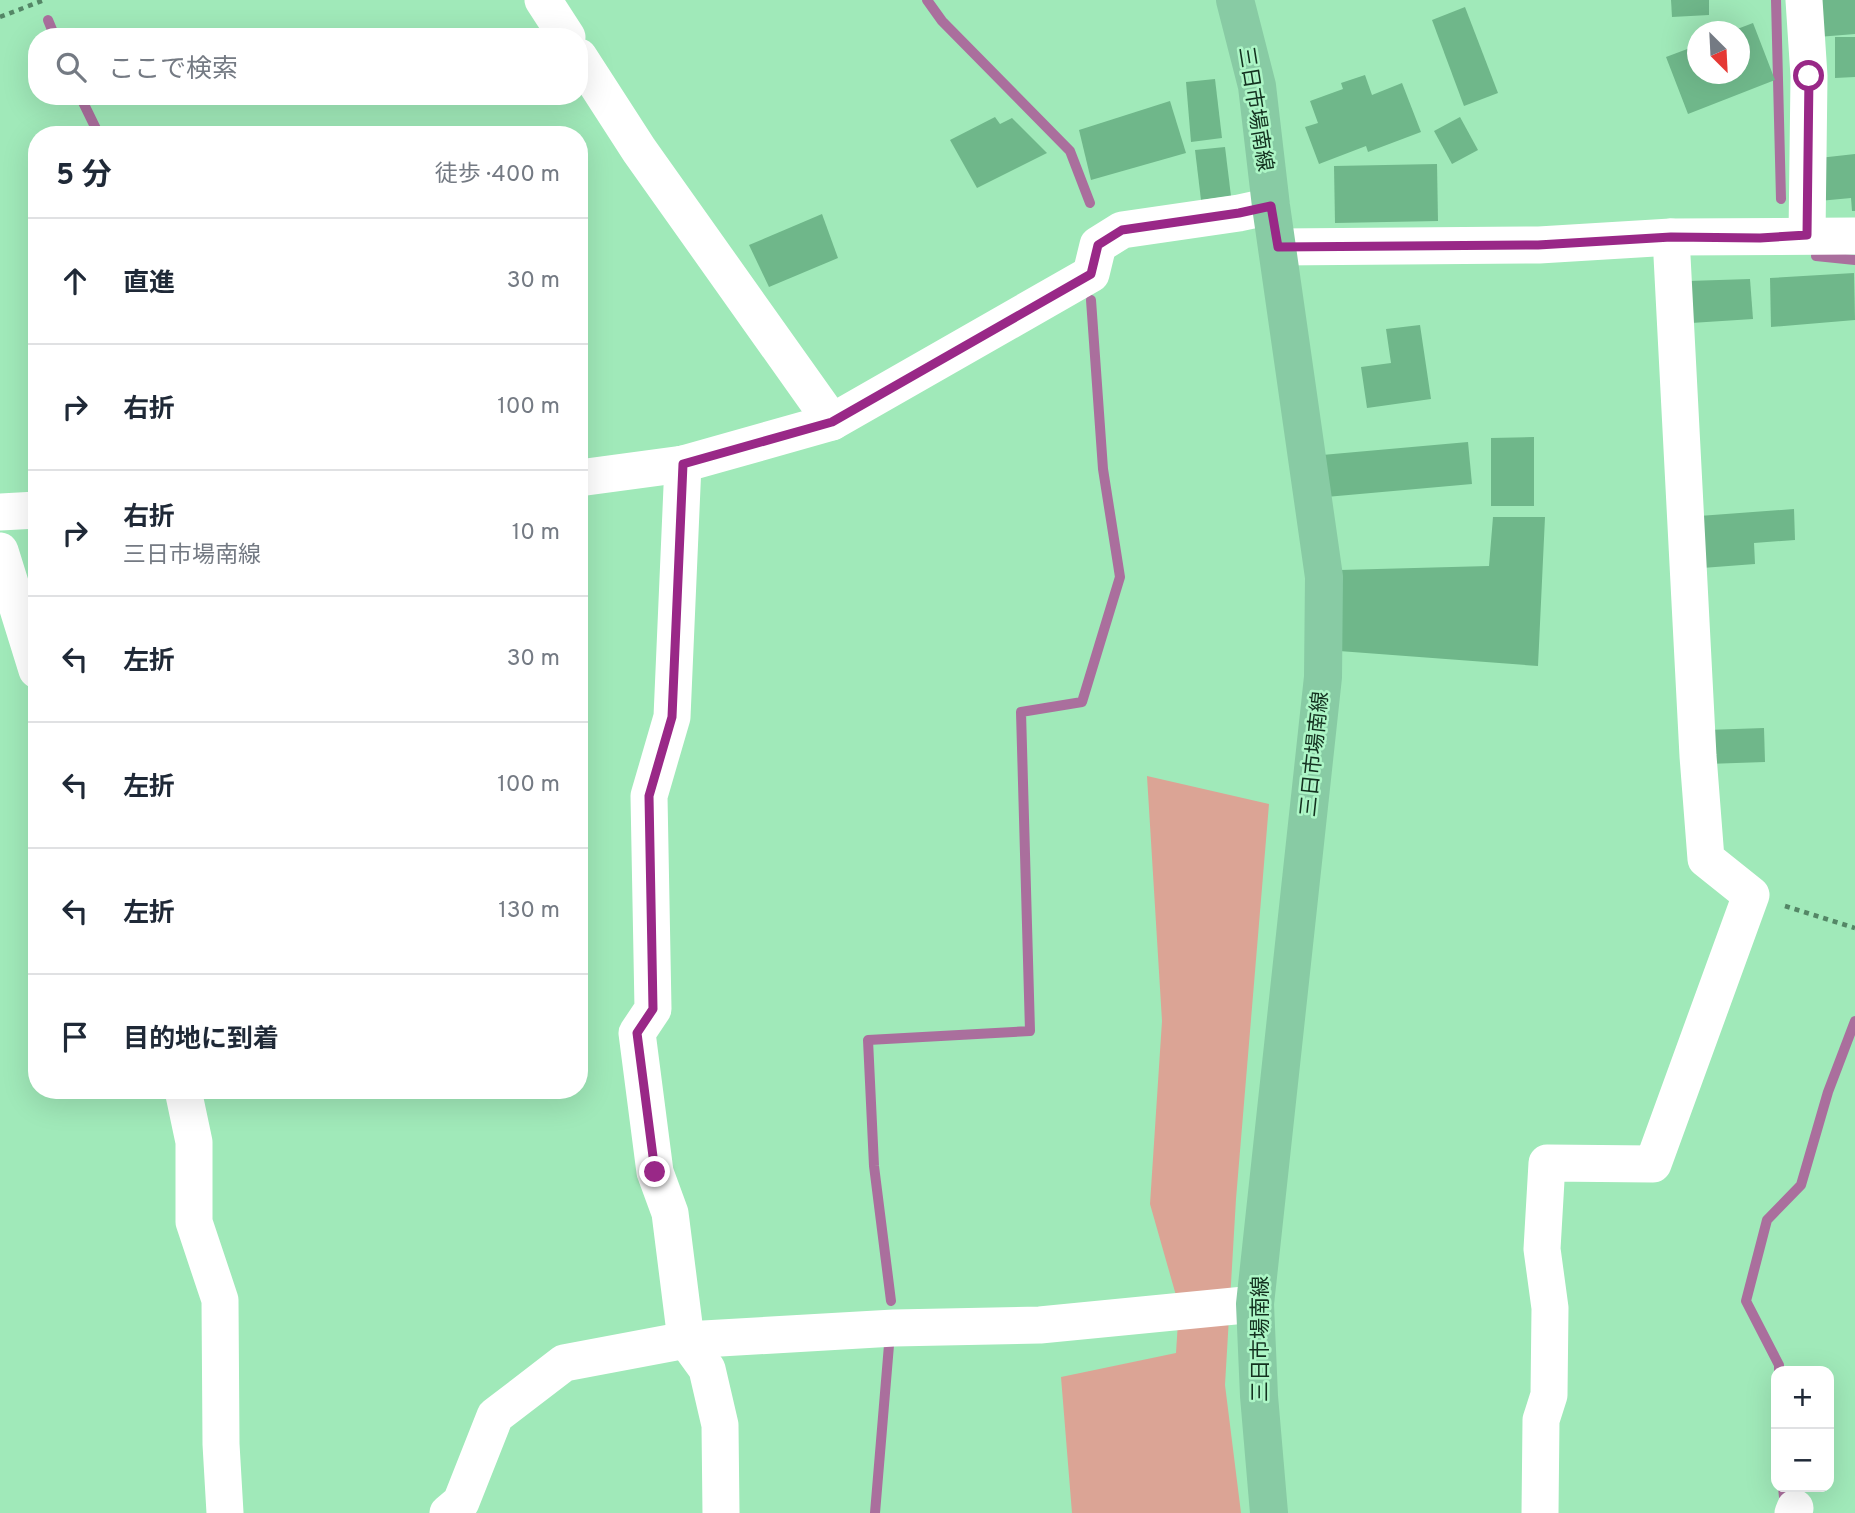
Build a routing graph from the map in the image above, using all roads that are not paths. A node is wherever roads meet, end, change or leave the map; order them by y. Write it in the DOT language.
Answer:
graph roads {
  1 [pos="543,0"];
  2 [pos="1235,0"];
  3 [pos="1804,0"];
  4 [pos="560,28"];
  5 [pos="588,71"];
  6 [pos="1271,206"];
  7 [pos="1807,235"];
  8 [pos="1855,236"];
  9 [pos="1671,237"];
  10 [pos="1278,247"];
  11 [pos="832,422"];
  12 [pos="683,464"];
  13 [pos="588,477"];
  14 [pos="28,510"];
  15 [pos="0,512"];
  16 [pos="0,551"];
  17 [pos="28,641"];
  18 [pos="185,1099"];
  19 [pos="1255,1304"];
  20 [pos="686,1340"];
  21 [pos="225,1513"];
  22 [pos="448,1513"];
  23 [pos="721,1513"];
  24 [pos="1269,1513"];
  25 [pos="1540,1513"];
  1 -- 4 [label="street"];
  2 -- 6 [label="main road, 三日市場南線"];
  3 -- 7 [label="street"];
  5 -- 11 [label="street"];
  6 -- 10 [label="main road, 三日市場南線"];
  6 -- 11 [label="street"];
  7 -- 8 [label="street"];
  7 -- 9 [label="street"];
  9 -- 10 [label="street"];
  9 -- 25 [label="street"];
  10 -- 19 [label="main road, 三日市場南線"];
  11 -- 12 [label="street"];
  12 -- 13 [label="street"];
  12 -- 20 [label="street"];
  14 -- 15 [label="street"];
  16 -- 17 [label="street"];
  18 -- 21 [label="street"];
  19 -- 20 [label="street"];
  19 -- 24 [label="main road, 三日市場南線"];
  20 -- 22 [label="street"];
  20 -- 23 [label="street"];
}
